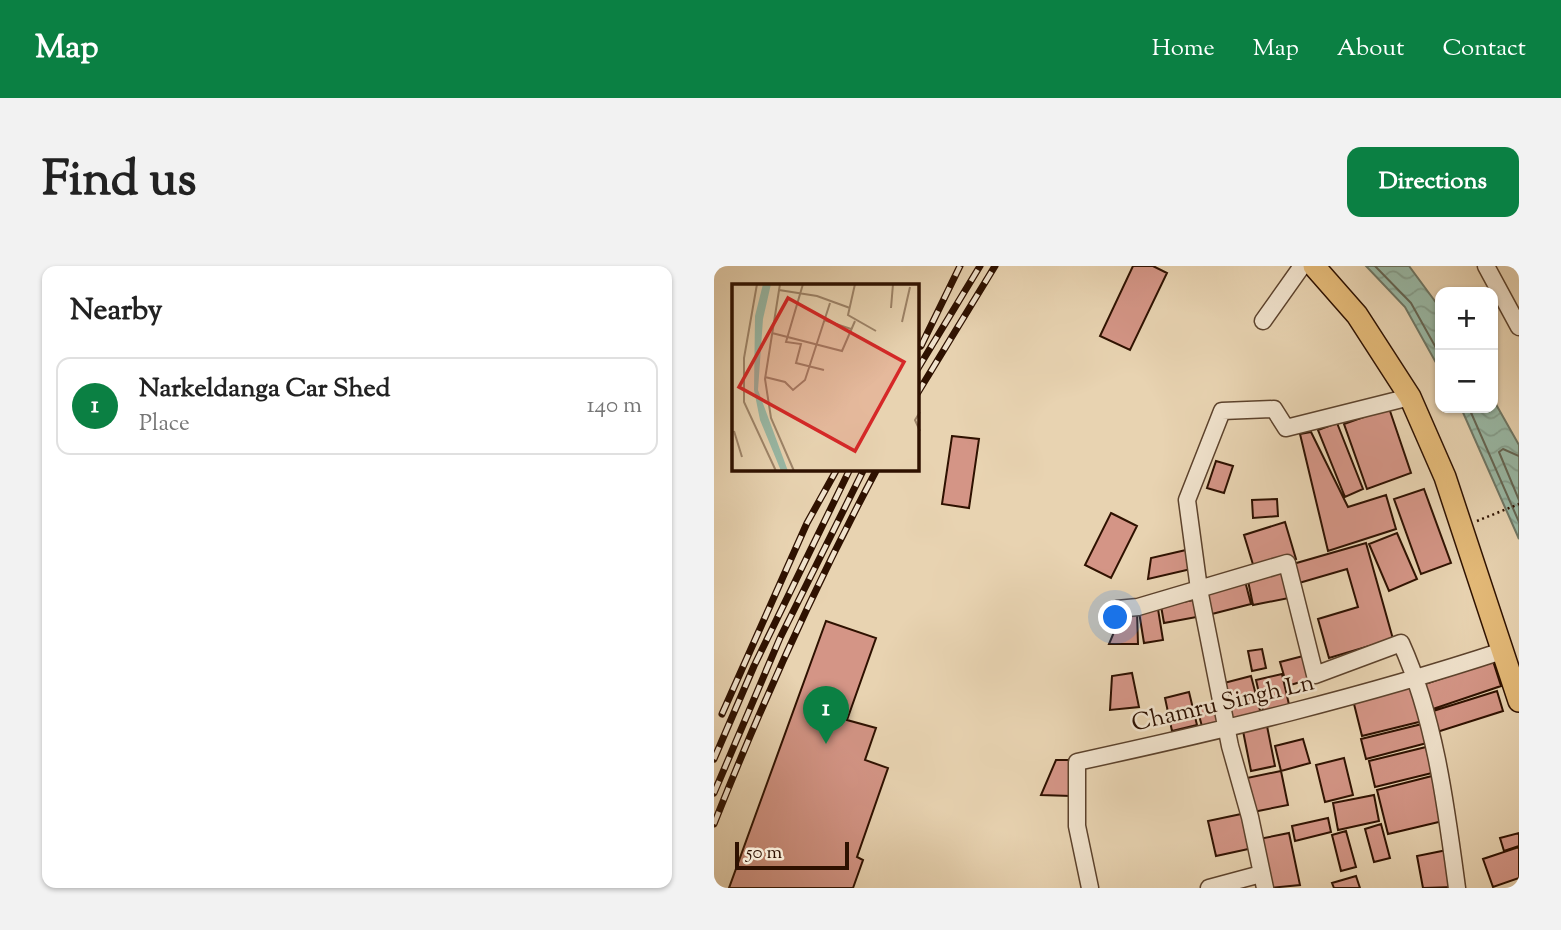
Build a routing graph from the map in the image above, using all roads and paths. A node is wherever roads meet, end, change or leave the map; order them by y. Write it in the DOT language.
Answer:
graph roads {
  1 [pos="1302,266"];
  2 [pos="1314,266"];
  3 [pos="1486,266"];
  4 [pos="1263,321"];
  5 [pos="1519,327"];
  6 [pos="1410,397"];
  7 [pos="1519,504"];
  8 [pos="1461,527"];
  9 [pos="1199,589"];
  10 [pos="1117,609"];
  11 [pos="1502,651"];
  12 [pos="1417,679"];
  13 [pos="1519,701"];
  14 [pos="1227,730"];
  15 [pos="1263,881"];
  16 [pos="1090,888"];
  17 [pos="1209,888"];
  18 [pos="1457,888"];
  1 -- 4 [label="street"];
  2 -- 6 [label="main road"];
  3 -- 5 [label="street"];
  6 -- 8 [label="main road"];
  6 -- 9 [label="street"];
  7 -- 8 [label="path"];
  8 -- 11 [label="main road"];
  9 -- 10 [label="street"];
  9 -- 12 [label="street"];
  9 -- 14 [label="street"];
  11 -- 12 [label="street, Chamru Singh Ln"];
  11 -- 13 [label="main road"];
  12 -- 14 [label="street, Chamru Singh Ln"];
  12 -- 18 [label="street"];
  14 -- 15 [label="street"];
  14 -- 16 [label="street, Chamru Singh Ln"];
  15 -- 17 [label="street"];
}
